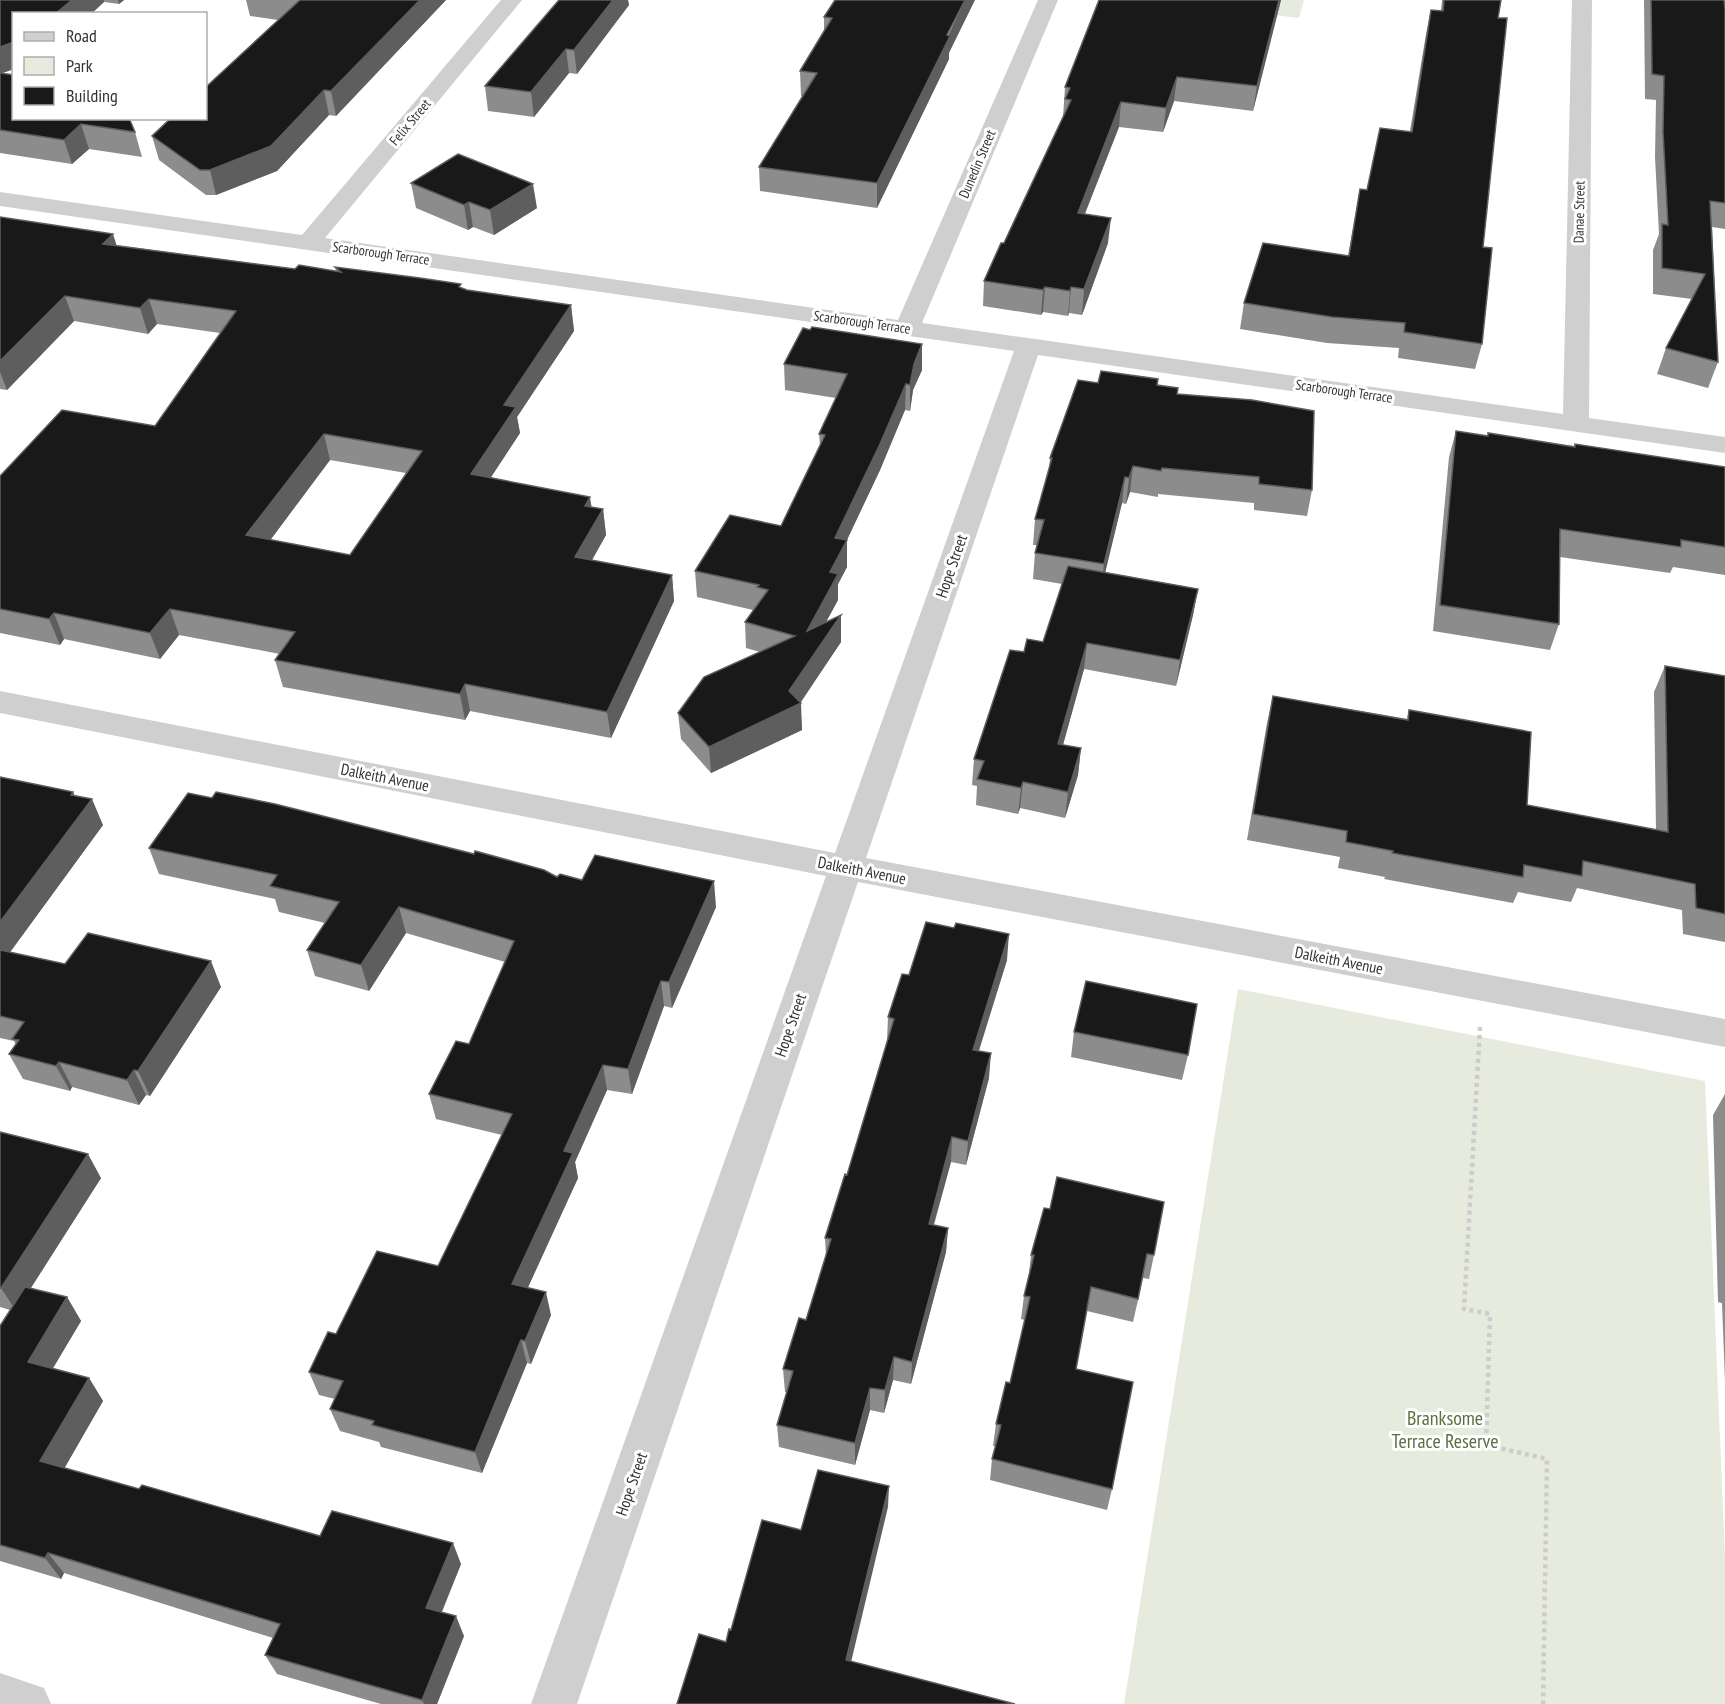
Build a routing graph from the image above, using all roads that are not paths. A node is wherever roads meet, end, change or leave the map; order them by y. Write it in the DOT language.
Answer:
graph roads {
  1 [pos="512,0"];
  2 [pos="1048,0"];
  3 [pos="1582,0"];
  4 [pos="0,199"];
  5 [pos="308,243"];
  6 [pos="907,328"];
  7 [pos="1028,346"];
  8 [pos="1576,424"];
  9 [pos="1725,445"];
  10 [pos="0,702"];
  11 [pos="845,867"];
  12 [pos="1725,1033"];
  13 [pos="0,1696"];
  14 [pos="28,1704"];
  15 [pos="554,1704"];
  1 -- 5 [label="street, Felix Street"];
  2 -- 6 [label="street, Dunedin Street"];
  3 -- 8 [label="street, Danae Street"];
  4 -- 5 [label="street, Scarborough Terrace"];
  5 -- 6 [label="street, Scarborough Terrace"];
  6 -- 7 [label="street, Scarborough Terrace"];
  7 -- 8 [label="street, Scarborough Terrace"];
  7 -- 11 [label="street, Hope Street"];
  8 -- 9 [label="street, Scarborough Terrace"];
  10 -- 11 [label="street, Dalkeith Avenue"];
  11 -- 12 [label="street, Dalkeith Avenue"];
  11 -- 15 [label="street, Hope Street"];
  13 -- 14 [label="street"];
}
